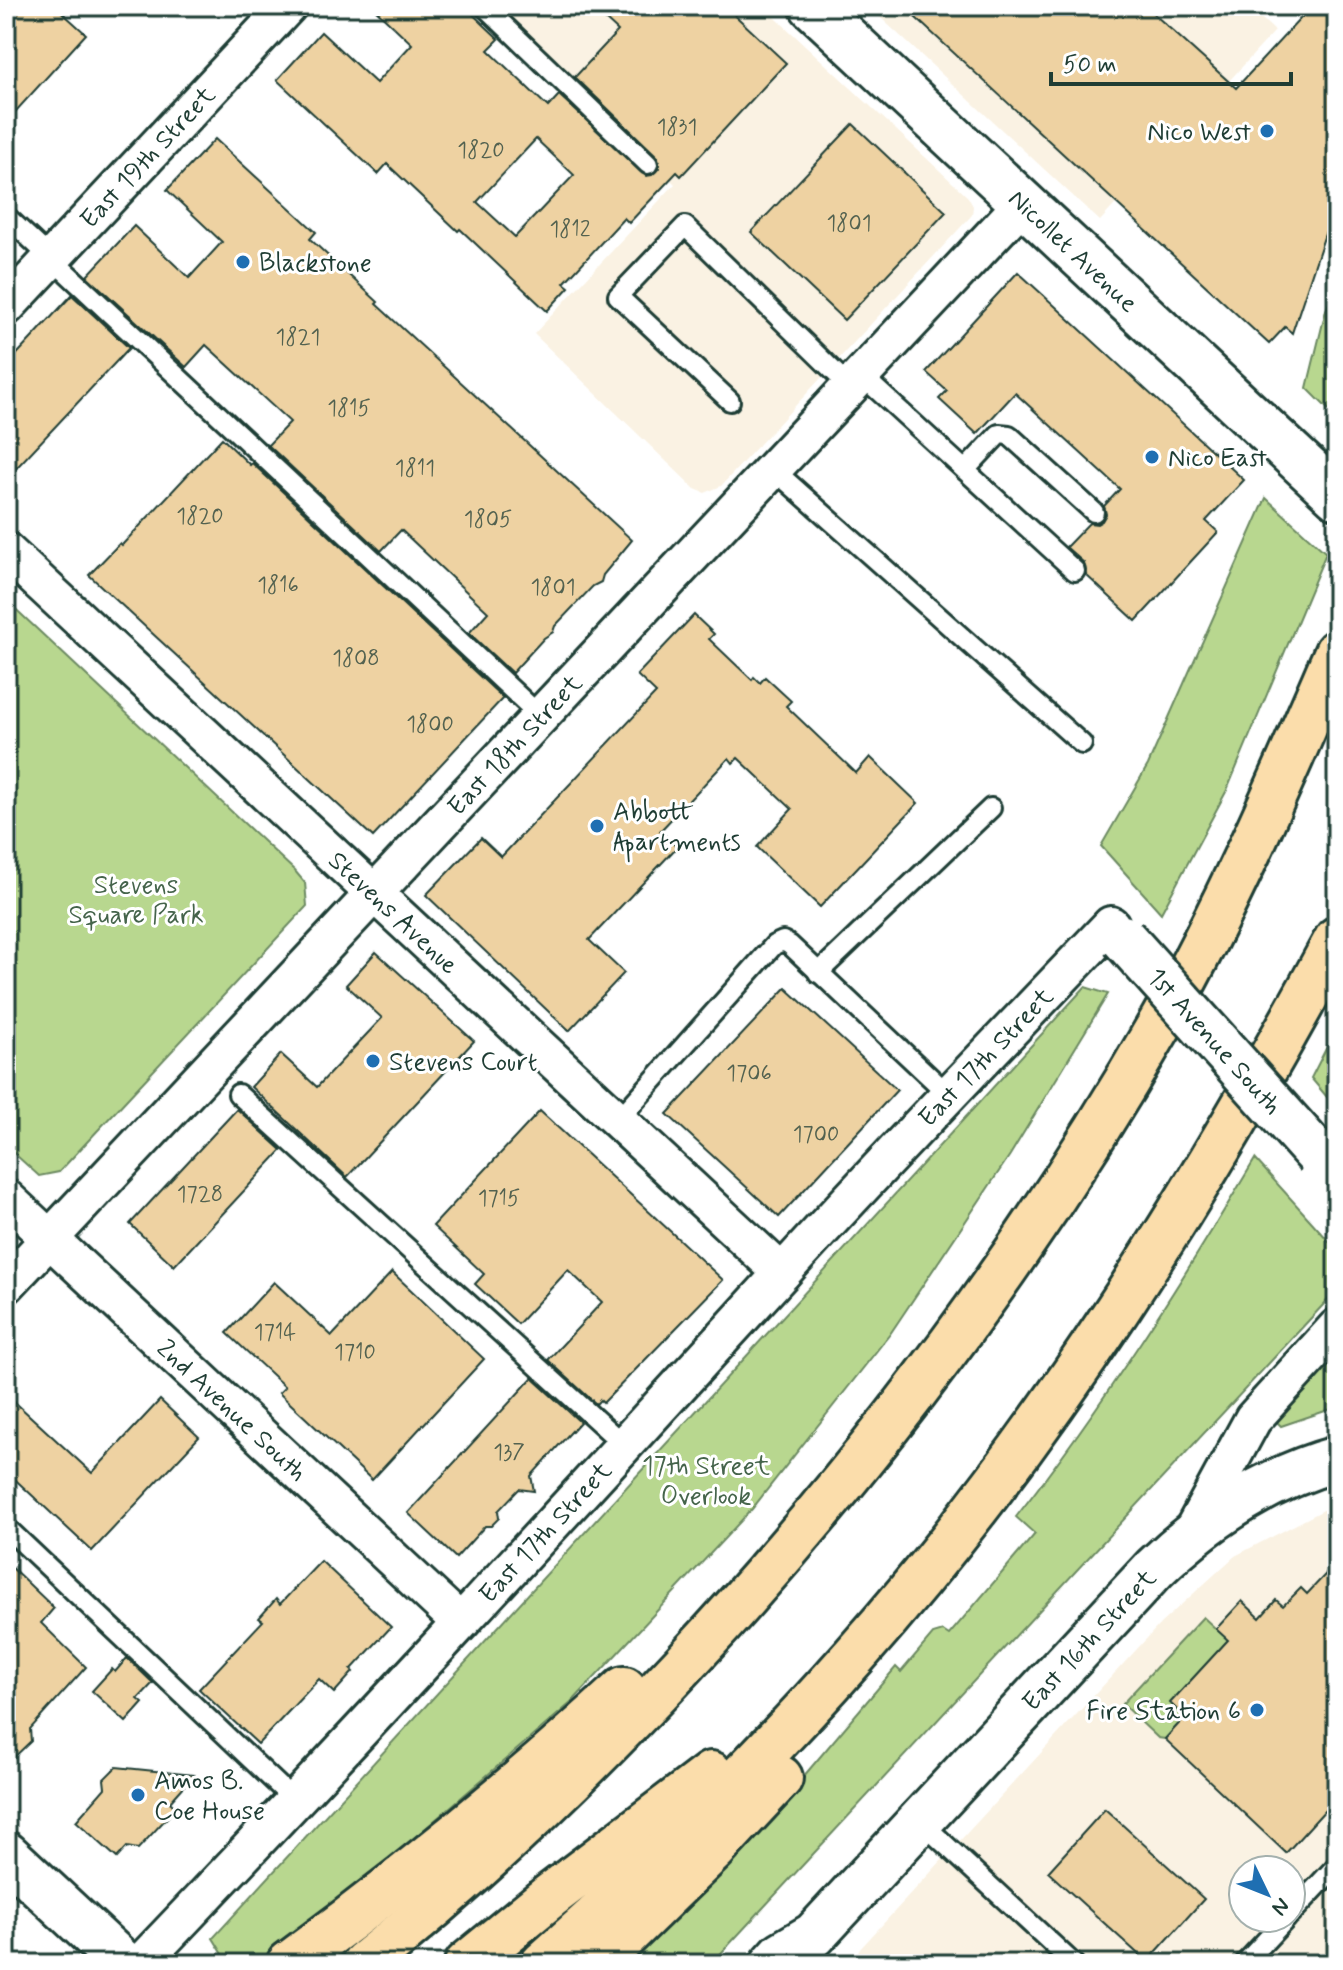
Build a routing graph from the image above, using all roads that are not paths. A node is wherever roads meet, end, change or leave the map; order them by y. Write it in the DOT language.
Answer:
graph roads {
  1 [pos="288,6"];
  2 [pos="484,6"];
  3 [pos="812,6"];
  4 [pos="648,164"];
  5 [pos="1023,203"];
  6 [pos="6,216"];
  7 [pos="52,259"];
  8 [pos="6,307"];
  9 [pos="856,381"];
  10 [pos="730,401"];
  11 [pos="773,469"];
  12 [pos="965,470"];
  13 [pos="1337,496"];
  14 [pos="1094,512"];
  15 [pos="6,551"];
  16 [pos="1075,571"];
  17 [pos="1337,652"];
  18 [pos="540,716"];
  19 [pos="1082,744"];
  20 [pos="991,808"];
  21 [pos="373,893"];
  22 [pos="1117,932"];
  23 [pos="1337,939"];
  24 [pos="818,973"];
  25 [pos="238,1094"];
  26 [pos="949,1095"];
  27 [pos="618,1120"];
  28 [pos="1318,1155"];
  29 [pos="6,1198"];
  30 [pos="49,1238"];
  31 [pos="782,1273"];
  32 [pos="6,1285"];
  33 [pos="978,1305"];
  34 [pos="1337,1327"];
  35 [pos="625,1446"];
  36 [pos="1337,1459"];
  37 [pos="988,1490"];
  38 [pos="6,1527"];
  39 [pos="1190,1535"];
  40 [pos="460,1622"];
  41 [pos="855,1655"];
  42 [pos="295,1801"];
  43 [pos="920,1821"];
  44 [pos="6,1854"];
  45 [pos="1337,1865"];
  46 [pos="1307,1897"];
  47 [pos="1272,1934"];
  48 [pos="810,1949"];
  49 [pos="124,1964"];
  50 [pos="140,1964"];
  51 [pos="289,1964"];
  52 [pos="364,1964"];
  53 [pos="467,1964"];
  54 [pos="543,1964"];
  55 [pos="596,1964"];
  56 [pos="773,1964"];
  57 [pos="1074,1964"];
  58 [pos="1244,1964"];
  1 -- 7 [label="street, East 19th Street"];
  2 -- 4 [label="lane"];
  3 -- 5 [label="street, Nicollet Avenue"];
  5 -- 9 [label="street, East 18th Street"];
  5 -- 13 [label="street, Nicollet Avenue"];
  6 -- 7 [label="lane"];
  7 -- 8 [label="street, East 19th Street"];
  7 -- 18 [label="lane"];
  9 -- 10 [label="lane"];
  9 -- 11 [label="street, East 18th Street"];
  9 -- 12 [label="lane"];
  11 -- 18 [label="street, East 18th Street"];
  11 -- 19 [label="lane"];
  12 -- 14 [label="lane"];
  12 -- 16 [label="lane"];
  15 -- 21 [label="street, Stevens Avenue"];
  17 -- 33 [label="highway"];
  18 -- 21 [label="street, East 18th Street"];
  20 -- 24 [label="lane"];
  21 -- 27 [label="street, Stevens Avenue"];
  21 -- 30 [label="street, East 18th Street"];
  22 -- 26 [label="street, East 17th Street"];
  22 -- 28 [label="street, 1st Avenue South, bridge"];
  23 -- 37 [label="highway"];
  24 -- 26 [label="lane"];
  24 -- 27 [label="lane"];
  25 -- 35 [label="lane"];
  26 -- 31 [label="street, East 17th Street"];
  27 -- 31 [label="street, Stevens Avenue"];
  29 -- 30 [label="street, 2nd Avenue South"];
  30 -- 32 [label="street, East 18th Street"];
  30 -- 40 [label="street, 2nd Avenue South"];
  31 -- 35 [label="street, East 17th Street"];
  33 -- 51 [label="highway"];
  33 -- 52 [label="highway"];
  34 -- 39 [label="street, East 16th Street"];
  35 -- 40 [label="street, East 17th Street"];
  36 -- 39 [label="street"];
  37 -- 41 [label="highway"];
  37 -- 55 [label="highway"];
  38 -- 42 [label="lane"];
  39 -- 43 [label="street, East 16th Street"];
  40 -- 42 [label="street, East 17th Street"];
  41 -- 53 [label="highway"];
  41 -- 54 [label="highway"];
  42 -- 50 [label="street, East 17th Street"];
  43 -- 48 [label="street, East 16th Street"];
  43 -- 57 [label="lane"];
  44 -- 49 [label="street"];
  45 -- 46 [label="lane"];
  47 -- 58 [label="lane"];
  48 -- 56 [label="street, East 16th Street"];
}
